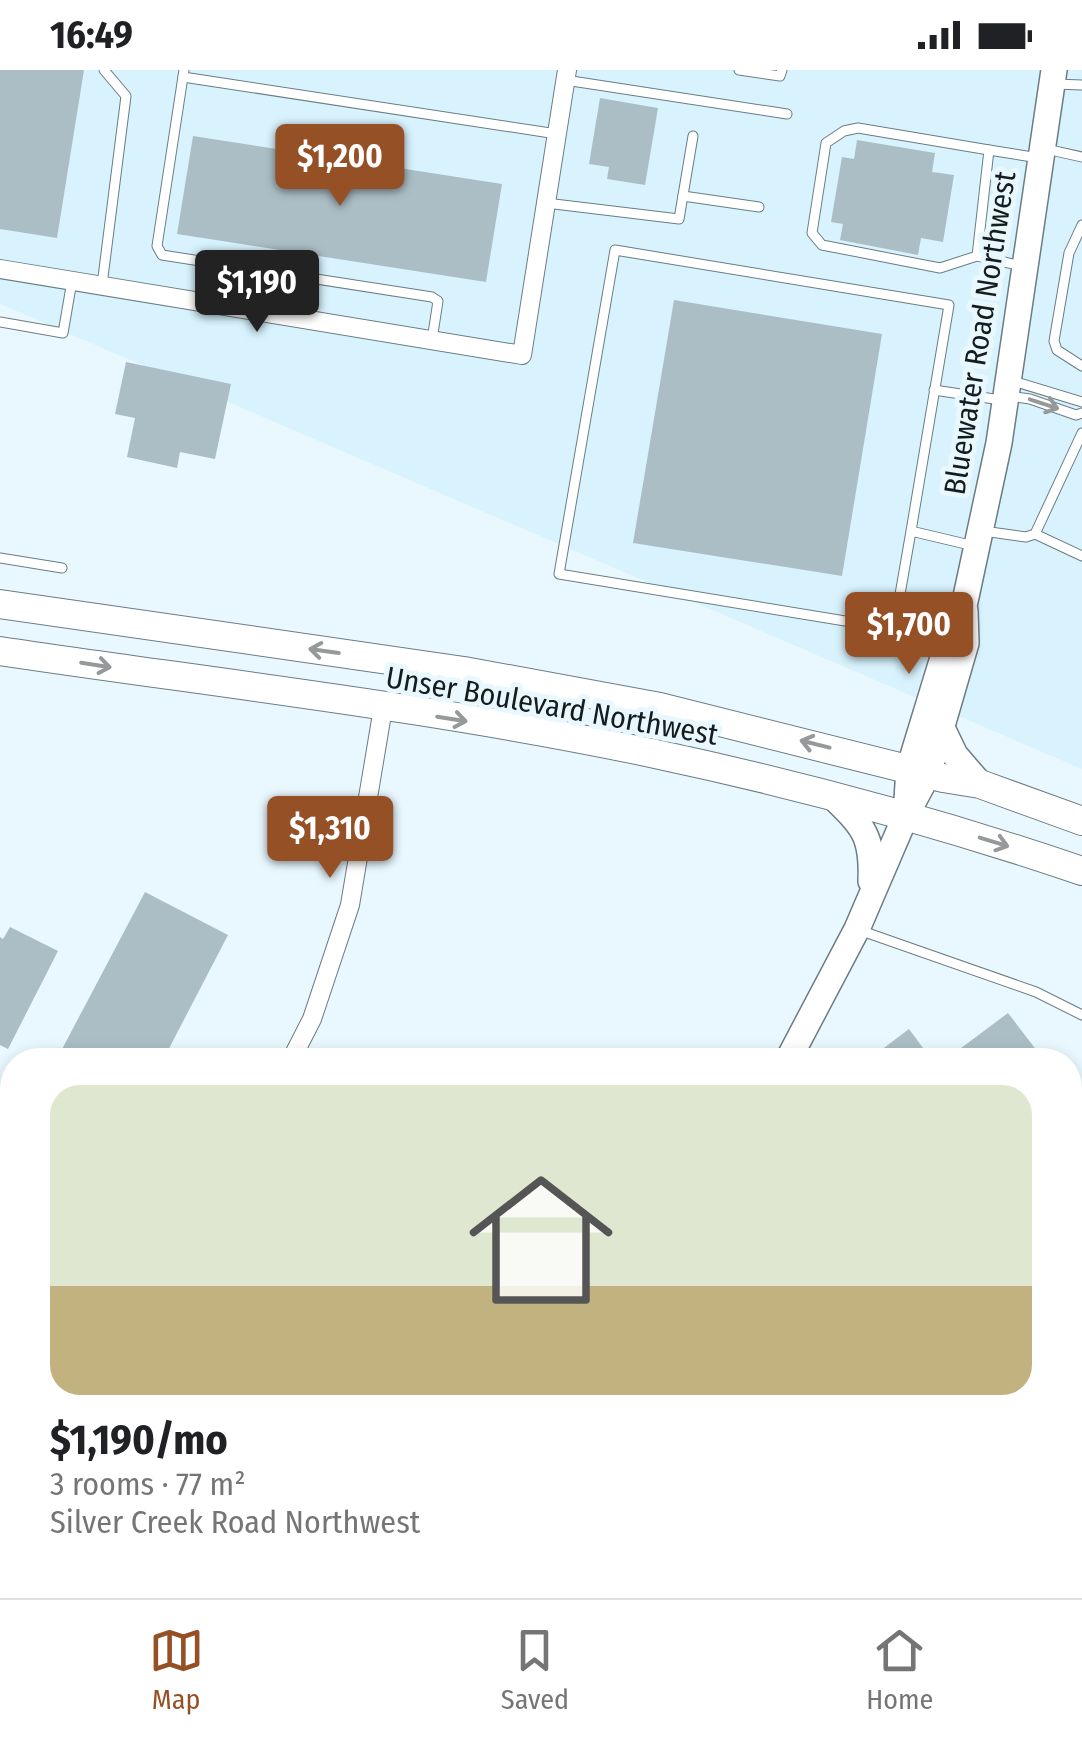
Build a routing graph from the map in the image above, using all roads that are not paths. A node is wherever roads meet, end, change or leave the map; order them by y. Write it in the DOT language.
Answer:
graph roads {
  1 [pos="104,70"];
  2 [pos="740,70"];
  3 [pos="782,70"];
  4 [pos="184,74"];
  5 [pos="566,75"];
  6 [pos="1053,77"];
  7 [pos="1082,84"];
  8 [pos="787,114"];
  9 [pos="557,134"];
  10 [pos="693,136"];
  11 [pos="988,150"];
  12 [pos="1042,153"];
  13 [pos="1082,157"];
  14 [pos="683,196"];
  15 [pos="546,203"];
  16 [pos="758,207"];
  17 [pos="1082,225"];
  18 [pos="977,256"];
  19 [pos="232,266"];
  20 [pos="1025,266"];
  21 [pos="0,268"];
  22 [pos="72,281"];
  23 [pos="102,286"];
  24 [pos="225,306"];
  25 [pos="0,322"];
  26 [pos="432,340"];
  27 [pos="1082,366"];
  28 [pos="934,390"];
  29 [pos="1006,392"];
  30 [pos="1082,402"];
  31 [pos="1082,414"];
  32 [pos="1082,434"];
  33 [pos="911,531"];
  34 [pos="1035,534"];
  35 [pos="979,538"];
  36 [pos="1082,556"];
  37 [pos="0,558"];
  38 [pos="62,568"];
  39 [pos="0,604"];
  40 [pos="964,606"];
  41 [pos="0,651"];
  42 [pos="383,708"];
  43 [pos="943,730"];
  44 [pos="918,771"];
  45 [pos="980,784"];
  46 [pos="832,795"];
  47 [pos="906,815"];
  48 [pos="1082,821"];
  49 [pos="1082,872"];
  50 [pos="870,896"];
  51 [pos="857,929"];
  52 [pos="1082,1015"];
  53 [pos="297,1048"];
  54 [pos="794,1048"];
  1 -- 23 [label="lane"];
  2 -- 3 [label="lane"];
  4 -- 9 [label="lane"];
  4 -- 19 [label="lane"];
  5 -- 8 [label="lane"];
  5 -- 9 [label="street"];
  6 -- 7 [label="lane"];
  6 -- 12 [label="street, Bluewater Road Northwest"];
  9 -- 15 [label="street"];
  10 -- 14 [label="lane"];
  11 -- 12 [label="lane"];
  11 -- 18 [label="lane"];
  11 -- 18 [label="lane"];
  12 -- 13 [label="lane"];
  12 -- 20 [label="street, Bluewater Road Northwest"];
  14 -- 15 [label="lane"];
  14 -- 16 [label="lane"];
  15 -- 26 [label="street"];
  17 -- 27 [label="lane"];
  18 -- 20 [label="lane"];
  19 -- 24 [label="lane"];
  19 -- 26 [label="lane"];
  20 -- 29 [label="street, Bluewater Road Northwest"];
  21 -- 22 [label="street"];
  22 -- 23 [label="street"];
  22 -- 25 [label="lane"];
  23 -- 24 [label="street"];
  24 -- 26 [label="street"];
  28 -- 29 [label="lane"];
  28 -- 33 [label="lane"];
  28 -- 33 [label="lane"];
  29 -- 30 [label="lane"];
  29 -- 31 [label="lane, one-way"];
  29 -- 35 [label="street, Bluewater Road Northwest"];
  32 -- 34 [label="lane"];
  33 -- 35 [label="lane"];
  34 -- 35 [label="lane"];
  34 -- 36 [label="lane"];
  35 -- 40 [label="street, Bluewater Road Northwest"];
  37 -- 38 [label="lane"];
  44 -- 39 [label="main road, Unser Boulevard Northwest, one-way"];
  40 -- 43 [label="street, Bluewater Road Northwest"];
  40 -- 44 [label="street, Bluewater Road Northwest"];
  41 -- 42 [label="main road, Unser Boulevard Northwest, one-way"];
  42 -- 46 [label="main road, Unser Boulevard Northwest, one-way"];
  42 -- 53 [label="street"];
  43 -- 44 [label="street, Bluewater Road Northwest"];
  43 -- 45 [label="street"];
  44 -- 45 [label="main road, Unser Boulevard Northwest"];
  44 -- 47 [label="street, Bluewater Road Northwest"];
  45 -- 48 [label="main road, Unser Boulevard Northwest"];
  46 -- 47 [label="main road, Unser Boulevard Northwest"];
  46 -- 50 [label="street"];
  47 -- 49 [label="main road, Unser Boulevard Northwest, one-way"];
  47 -- 50 [label="street, Bluewater Road Northwest"];
  50 -- 51 [label="street, Bluewater Road Northwest"];
  51 -- 52 [label="lane"];
  51 -- 54 [label="street, Bluewater Road Northwest"];
}
